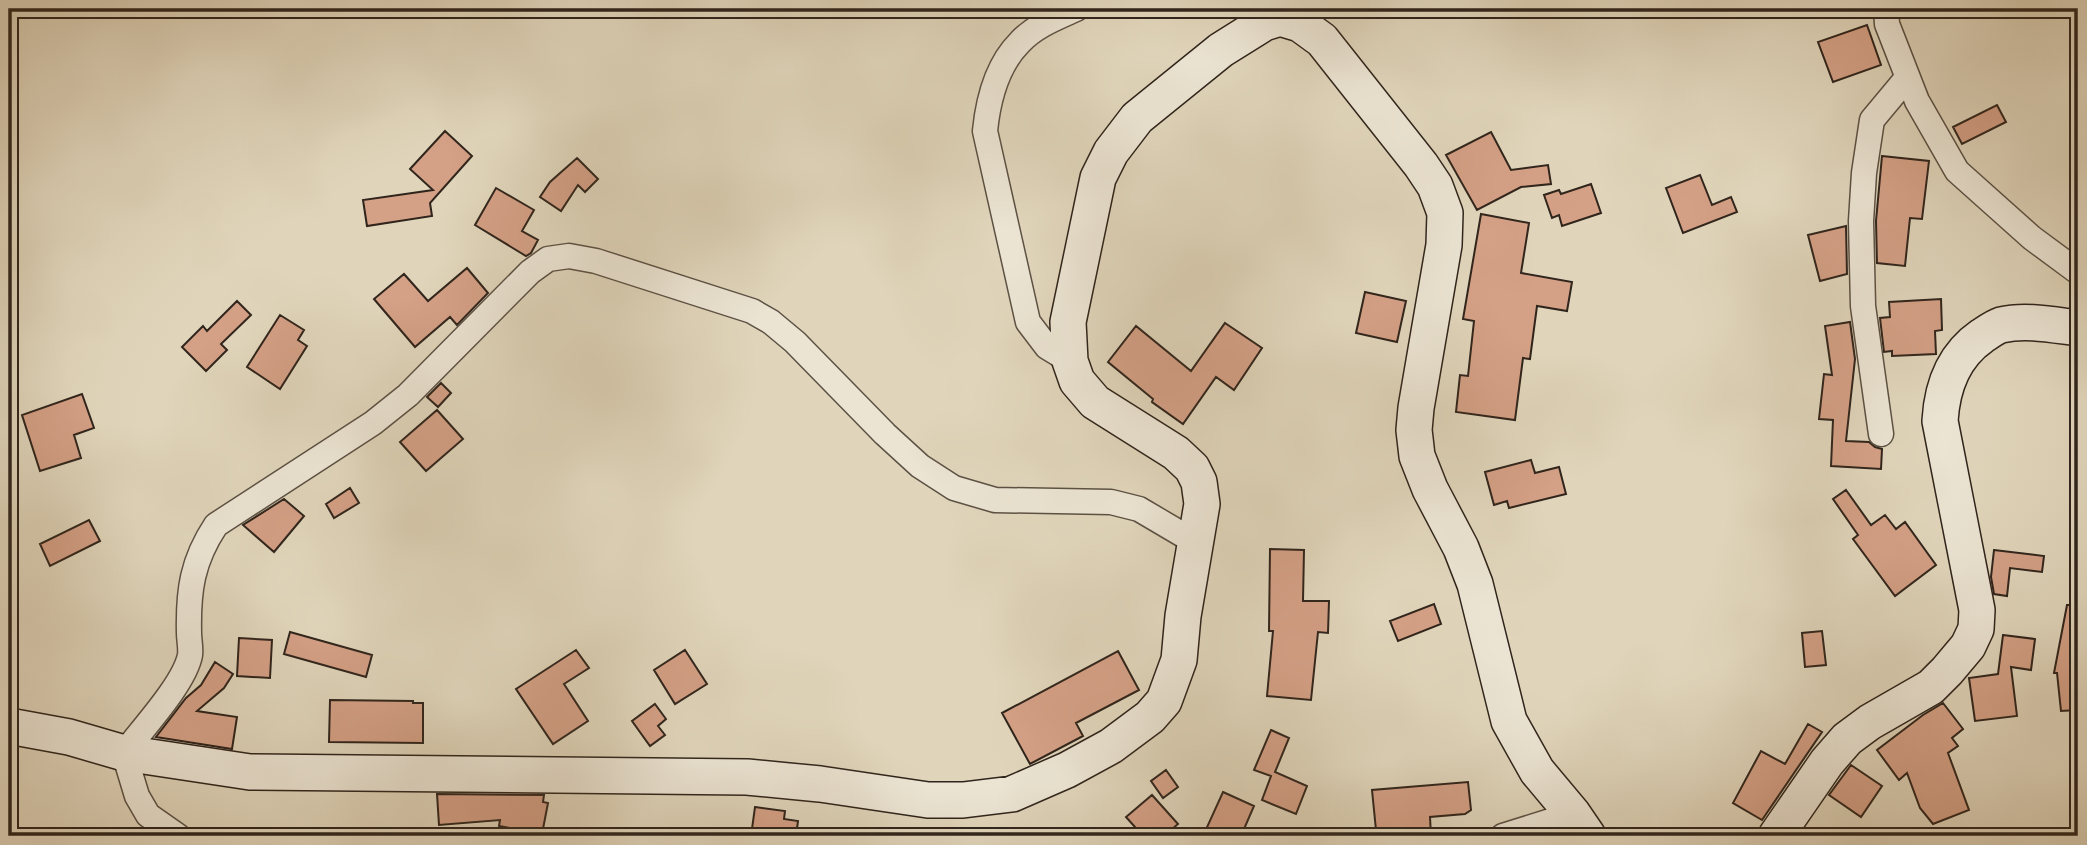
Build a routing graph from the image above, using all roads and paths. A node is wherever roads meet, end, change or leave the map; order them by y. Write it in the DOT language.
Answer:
graph roads {
  1 [pos="1076,9"];
  2 [pos="1886,9"];
  3 [pos="1908,78"];
  4 [pos="2078,272"];
  5 [pos="2078,328"];
  6 [pos="1070,361"];
  7 [pos="1881,434"];
  8 [pos="1195,542"];
  9 [pos="9,726"];
  10 [pos="124,753"];
  11 [pos="1581,825"];
  12 [pos="178,836"];
  13 [pos="1503,836"];
  14 [pos="1776,836"];
  1 -- 6 [label="street"];
  2 -- 3 [label="street"];
  3 -- 4 [label="street"];
  3 -- 7 [label="street"];
  5 -- 14 [label="main road"];
  6 -- 8 [label="main road"];
  6 -- 11 [label="main road"];
  8 -- 10 [label="main road"];
  8 -- 10 [label="street"];
  9 -- 10 [label="main road"];
  10 -- 12 [label="street"];
  11 -- 13 [label="street"];
}
